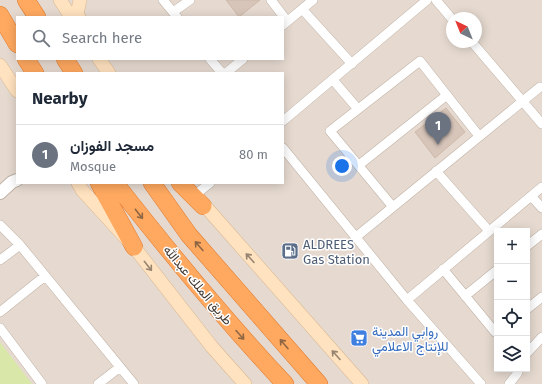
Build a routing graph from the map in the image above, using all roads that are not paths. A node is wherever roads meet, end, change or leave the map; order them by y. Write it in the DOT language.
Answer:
graph roads {
  1 [pos="60,0"];
  2 [pos="80,0"];
  3 [pos="162,0"];
  4 [pos="190,0"];
  5 [pos="271,0"];
  6 [pos="313,0"];
  7 [pos="428,0"];
  8 [pos="436,0"];
  9 [pos="302,9"];
  10 [pos="446,12"];
  11 [pos="175,15"];
  12 [pos="70,16"];
  13 [pos="79,16"];
  14 [pos="281,16"];
  15 [pos="1,18"];
  16 [pos="285,23"];
  17 [pos="16,42"];
  18 [pos="477,48"];
  19 [pos="27,60"];
  20 [pos="66,60"];
  21 [pos="100,60"];
  22 [pos="211,60"];
  23 [pos="242,60"];
  24 [pos="352,64"];
  25 [pos="0,65"];
  26 [pos="34,72"];
  27 [pos="73,72"];
  28 [pos="108,72"];
  29 [pos="221,72"];
  30 [pos="227,72"];
  31 [pos="333,80"];
  32 [pos="540,87"];
  33 [pos="16,89"];
  34 [pos="447,95"];
  35 [pos="522,101"];
  36 [pos="357,108"];
  37 [pos="284,120"];
  38 [pos="542,124"];
  39 [pos="479,136"];
  40 [pos="284,149"];
  41 [pos="359,165"];
  42 [pos="436,171"];
  43 [pos="16,180"];
  44 [pos="99,184"];
  45 [pos="116,184"];
  46 [pos="153,184"];
  47 [pos="181,184"];
  48 [pos="187,184"];
  49 [pos="209,184"];
  50 [pos="77,185"];
  51 [pos="542,187"];
  52 [pos="0,193"];
  53 [pos="531,196"];
  54 [pos="199,201"];
  55 [pos="393,207"];
  56 [pos="542,208"];
  57 [pos="0,225"];
  58 [pos="489,231"];
  59 [pos="542,234"];
  60 [pos="356,237"];
  61 [pos="530,244"];
  62 [pos="20,245"];
  63 [pos="134,247"];
  64 [pos="0,260"];
  65 [pos="443,269"];
  66 [pos="494,272"];
  67 [pos="46,276"];
  68 [pos="465,296"];
  69 [pos="542,298"];
  70 [pos="407,300"];
  71 [pos="530,307"];
  72 [pos="0,312"];
  73 [pos="0,328"];
  74 [pos="494,331"];
  75 [pos="542,337"];
  76 [pos="530,350"];
  77 [pos="120,367"];
  78 [pos="518,372"];
  79 [pos="42,384"];
  80 [pos="98,384"];
  81 [pos="134,384"];
  82 [pos="245,384"];
  83 [pos="285,384"];
  84 [pos="319,384"];
  85 [pos="362,384"];
  86 [pos="481,384"];
  87 [pos="508,384"];
  1 -- 12 [label="main road"];
  2 -- 13 [label="main road"];
  3 -- 11 [label="street"];
  4 -- 11 [label="street"];
  5 -- 14 [label="street"];
  6 -- 9 [label="street"];
  7 -- 24 [label="street"];
  8 -- 10 [label="street"];
  9 -- 16 [label="street"];
  9 -- 24 [label="street"];
  15 -- 17 [label="highway"];
  18 -- 35 [label="street"];
  19 -- 26 [label="highway"];
  20 -- 27 [label="highway"];
  21 -- 28 [label="main road"];
  22 -- 29 [label="street"];
  23 -- 30 [label="street"];
  24 -- 31 [label="street"];
  25 -- 33 [label="main road"];
  31 -- 36 [label="street"];
  31 -- 37 [label="street"];
  32 -- 35 [label="street"];
  34 -- 36 [label="street"];
  34 -- 39 [label="street"];
  34 -- 41 [label="street"];
  35 -- 38 [label="street"];
  35 -- 39 [label="street"];
  36 -- 41 [label="street"];
  39 -- 42 [label="street"];
  40 -- 60 [label="street"];
  41 -- 55 [label="street"];
  42 -- 55 [label="street"];
  42 -- 58 [label="street"];
  43 -- 52 [label="street"];
  44 -- 63 [label="highway"];
  45 -- 83 [label="highway, طريق الملك عبدالله, one-way"];
  84 -- 46 [label="highway, طريق الملك عبدالله, one-way"];
  47 -- 54 [label="highway"];
  48 -- 54 [label="main road"];
  49 -- 54 [label="street"];
  50 -- 63 [label="main road"];
  51 -- 53 [label="street"];
  53 -- 56 [label="street"];
  53 -- 58 [label="street"];
  85 -- 54 [label="main road, one-way"];
  55 -- 60 [label="street"];
  57 -- 62 [label="street"];
  58 -- 65 [label="street"];
  59 -- 61 [label="street"];
  60 -- 70 [label="street"];
  62 -- 64 [label="street"];
  62 -- 67 [label="street"];
  63 -- 82 [label="main road, one-way"];
  65 -- 68 [label="street"];
  65 -- 70 [label="street"];
  66 -- 68 [label="street"];
  67 -- 72 [label="street"];
  67 -- 77 [label="street"];
  68 -- 74 [label="street"];
  69 -- 71 [label="street"];
  70 -- 86 [label="street"];
  73 -- 79 [label="street"];
  75 -- 76 [label="street"];
  77 -- 80 [label="street"];
  77 -- 81 [label="street"];
  78 -- 87 [label="street"];
}
